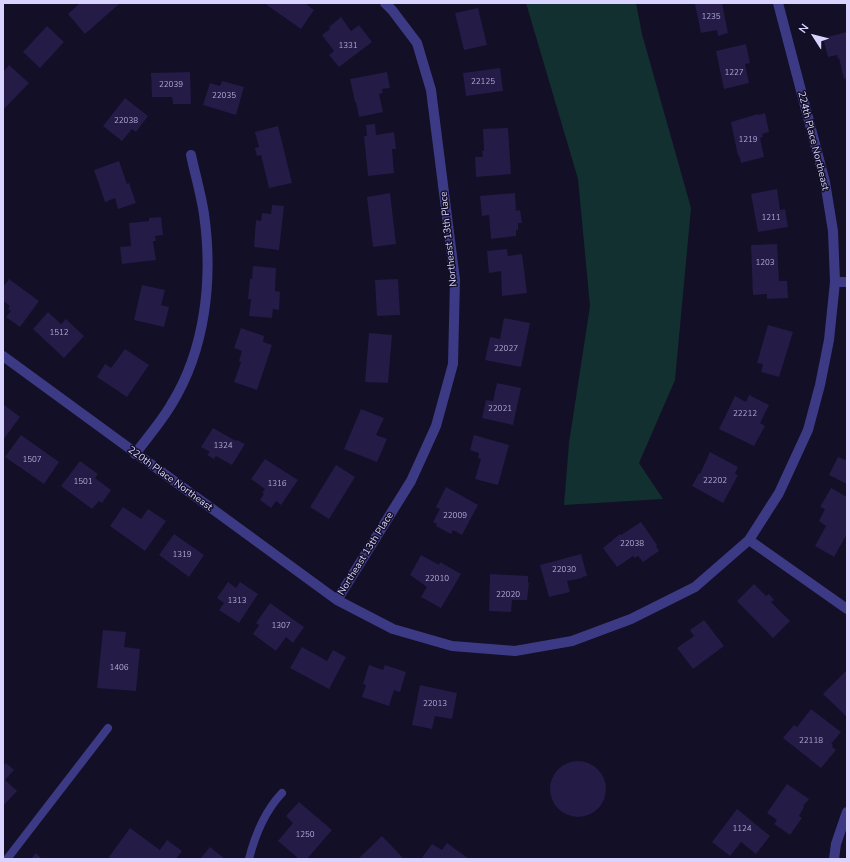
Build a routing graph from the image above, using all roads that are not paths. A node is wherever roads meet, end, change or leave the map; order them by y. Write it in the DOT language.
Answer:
graph roads {
  1 [pos="385,3"];
  2 [pos="778,3"];
  3 [pos="191,155"];
  4 [pos="835,282"];
  5 [pos="847,282"];
  6 [pos="3,356"];
  7 [pos="135,454"];
  8 [pos="750,540"];
  9 [pos="337,600"];
  10 [pos="847,609"];
  11 [pos="108,728"];
  12 [pos="282,793"];
  13 [pos="847,812"];
  14 [pos="7,859"];
  15 [pos="249,859"];
  16 [pos="834,859"];
  1 -- 9 [label="street, Northeast 13th Place"];
  2 -- 4 [label="street, 224th Place Northeast"];
  3 -- 7 [label="street"];
  4 -- 5 [label="street"];
  4 -- 8 [label="street, 224th Place Northeast"];
  6 -- 7 [label="street, 220th Place Northeast"];
  7 -- 9 [label="street, 220th Place Northeast"];
  8 -- 9 [label="street, 220th Place Northeast"];
  8 -- 10 [label="street"];
  11 -- 14 [label="lane"];
  12 -- 15 [label="lane"];
  13 -- 16 [label="street"];
}
